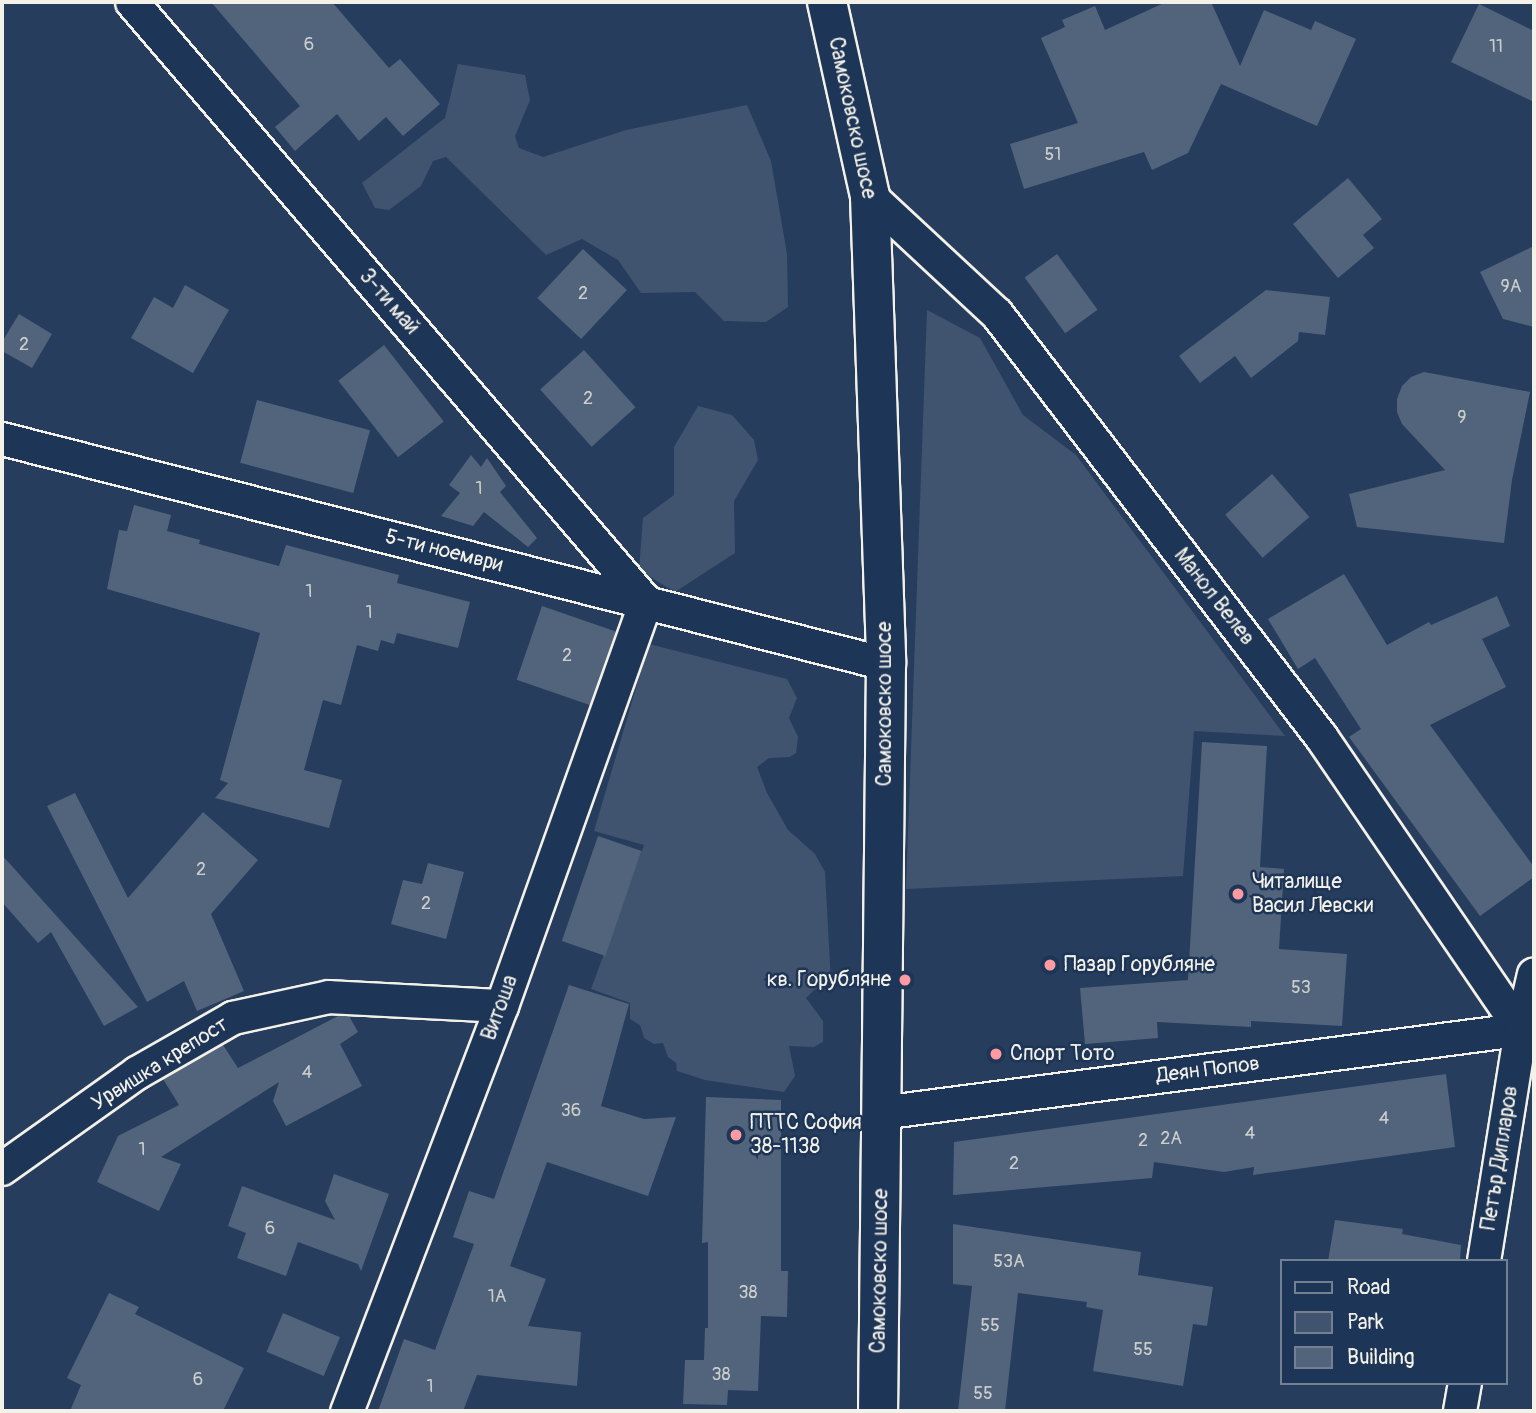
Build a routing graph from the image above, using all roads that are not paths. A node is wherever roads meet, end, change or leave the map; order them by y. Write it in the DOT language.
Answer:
graph roads {
  1 [pos="132,2"];
  2 [pos="827,2"];
  3 [pos="870,195"];
  4 [pos="2,439"];
  5 [pos="646,602"];
  6 [pos="886,664"];
  7 [pos="1534,974"];
  8 [pos="502,1006"];
  9 [pos="1527,1029"];
  10 [pos="881,1113"];
  11 [pos="2,1169"];
  12 [pos="1484,1259"];
  13 [pos="1465,1385"];
  14 [pos="347,1411"];
  15 [pos="878,1411"];
  16 [pos="1460,1411"];
  1 -- 5 [label="street, 3-ти май"];
  2 -- 3 [label="main road, Самоковско шосе"];
  3 -- 6 [label="main road, Самоковско шосе"];
  3 -- 9 [label="street, Манол Велев"];
  4 -- 5 [label="street, 5-ти ноември"];
  5 -- 6 [label="street, 5-ти ноември"];
  5 -- 8 [label="street, Витоша"];
  6 -- 10 [label="main road, Самоковско шосе"];
  7 -- 9 [label="street, Петър Дипларов"];
  8 -- 11 [label="street, Урвишка крепост"];
  8 -- 14 [label="street, Витоша"];
  9 -- 10 [label="street, Деян Попов"];
  9 -- 12 [label="street, Петър Дипларов"];
  10 -- 15 [label="main road, Самоковско шосе"];
  13 -- 16 [label="street"];
}
